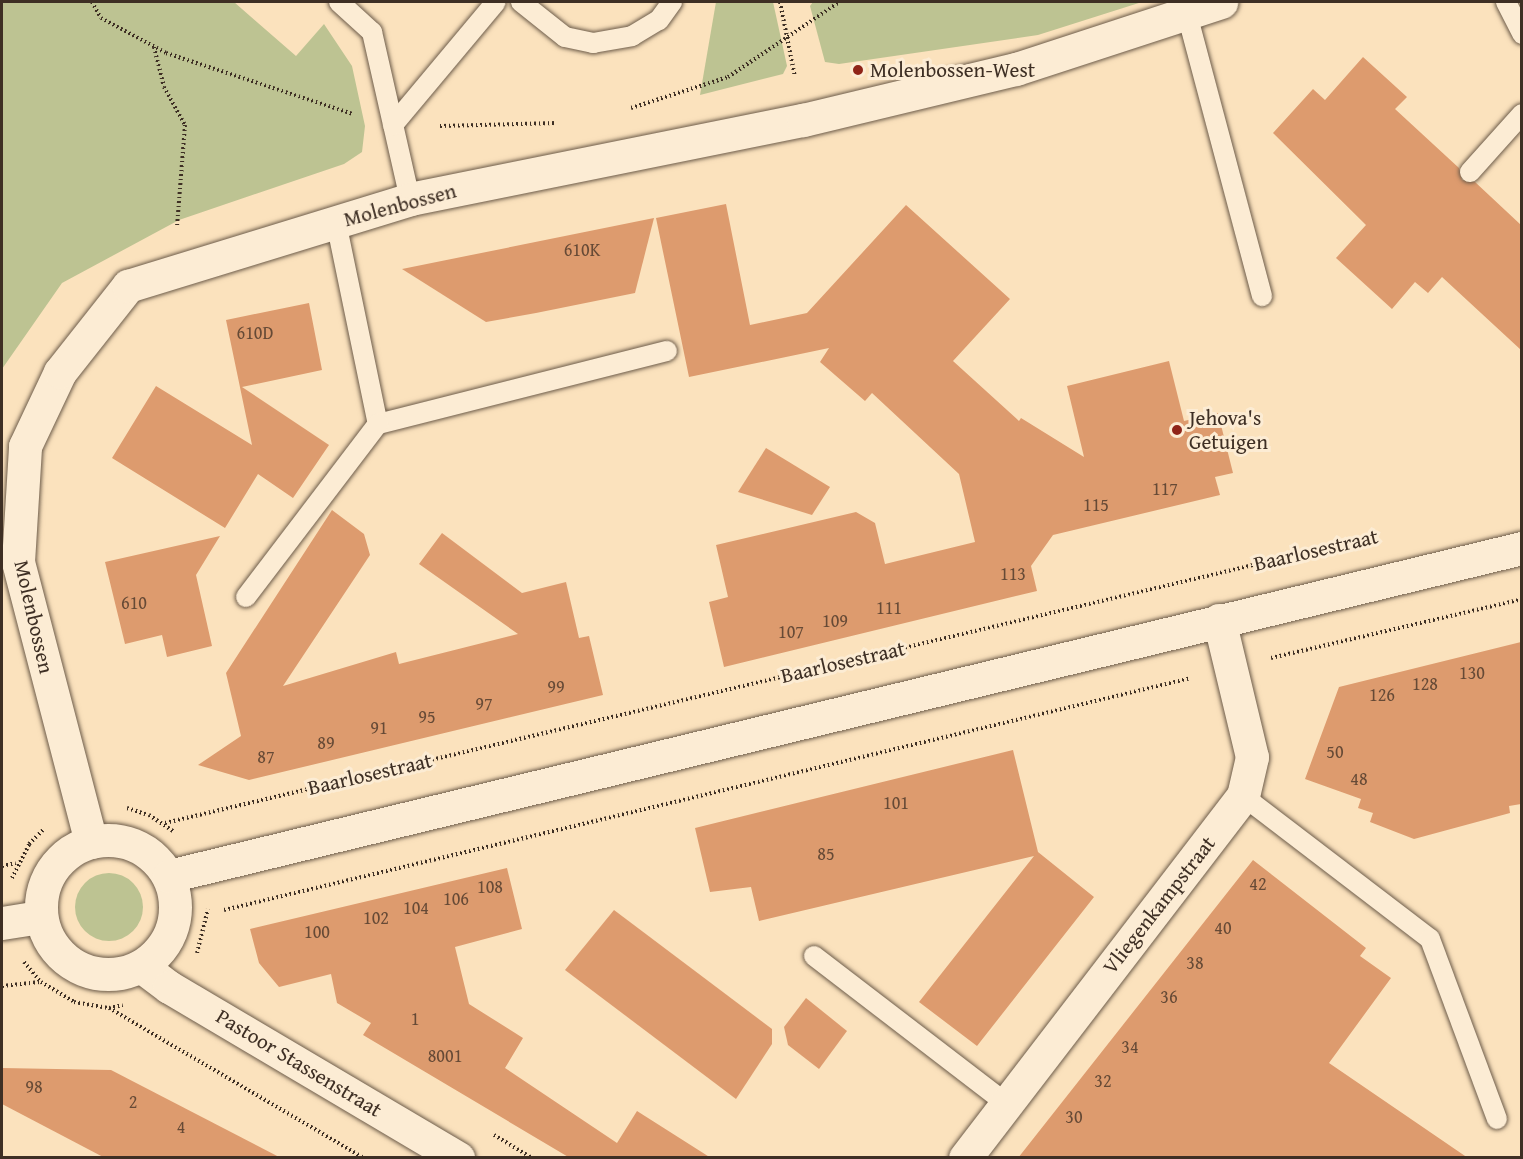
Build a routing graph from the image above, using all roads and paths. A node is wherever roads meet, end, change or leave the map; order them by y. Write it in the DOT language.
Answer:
graph roads {
  1 [pos="339,2"];
  2 [pos="496,2"];
  3 [pos="521,2"];
  4 [pos="672,2"];
  5 [pos="780,2"];
  6 [pos="1221,2"];
  7 [pos="1506,2"];
  8 [pos="1187,14"];
  9 [pos="1521,34"];
  10 [pos="154,47"];
  11 [pos="1521,114"];
  12 [pos="802,120"];
  13 [pos="393,125"];
  14 [pos="1470,172"];
  15 [pos="410,199"];
  16 [pos="336,222"];
  17 [pos="176,272"];
  18 [pos="1262,296"];
  19 [pos="667,351"];
  20 [pos="378,424"];
  21 [pos="1358,540"];
  22 [pos="1521,548"];
  23 [pos="246,597"];
  24 [pos="1521,599"];
  25 [pos="1220,620"];
  26 [pos="1231,668"];
  27 [pos="1243,796"];
  28 [pos="82,810"];
  29 [pos="165,823"];
  30 [pos="91,842"];
  31 [pos="17,863"];
  32 [pos="2,866"];
  33 [pos="185,871"];
  34 [pos="208,913"];
  35 [pos="41,917"];
  36 [pos="5,922"];
  37 [pos="814,956"];
  38 [pos="141,966"];
  39 [pos="40,982"];
  40 [pos="2,986"];
  41 [pos="169,987"];
  42 [pos="109,1008"];
  43 [pos="1006,1104"];
  44 [pos="1497,1119"];
  45 [pos="364,1158"];
  46 [pos="458,1158"];
  47 [pos="965,1158"];
  1 -- 13 [label="lane"];
  2 -- 13 [label="lane"];
  3 -- 4 [label="lane"];
  5 -- 12 [label="path"];
  6 -- 8 [label="street, Molenbossen"];
  7 -- 9 [label="lane"];
  8 -- 12 [label="street, Molenbossen"];
  8 -- 18 [label="lane"];
  10 -- 17 [label="path"];
  11 -- 14 [label="lane"];
  12 -- 15 [label="street, Molenbossen"];
  13 -- 15 [label="lane"];
  15 -- 16 [label="street, Molenbossen"];
  16 -- 17 [label="street, Molenbossen"];
  16 -- 20 [label="lane"];
  17 -- 28 [label="street, Molenbossen"];
  19 -- 20 [label="lane"];
  20 -- 23 [label="lane"];
  21 -- 29 [label="path, Baarlosestraat"];
  22 -- 25 [label="street"];
  24 -- 26 [label="path"];
  25 -- 26 [label="street, Vliegenkampstraat"];
  25 -- 33 [label="street"];
  26 -- 27 [label="street, Vliegenkampstraat"];
  26 -- 34 [label="path"];
  27 -- 43 [label="street, Vliegenkampstraat"];
  27 -- 44 [label="lane"];
  28 -- 29 [label="path"];
  28 -- 30 [label="street, Molenbossen"];
  28 -- 31 [label="path"];
  29 -- 33 [label="path"];
  30 -- 33 [label="street"];
  30 -- 35 [label="street"];
  31 -- 32 [label="path"];
  31 -- 36 [label="path"];
  33 -- 34 [label="path"];
  33 -- 38 [label="street"];
  34 -- 41 [label="path"];
  35 -- 36 [label="street"];
  35 -- 38 [label="street"];
  36 -- 39 [label="path"];
  37 -- 43 [label="lane"];
  38 -- 41 [label="street, Pastoor Stassenstraat"];
  39 -- 40 [label="path"];
  39 -- 42 [label="path"];
  41 -- 42 [label="path"];
  41 -- 46 [label="street, Pastoor Stassenstraat"];
  42 -- 45 [label="path"];
  43 -- 47 [label="street, Vliegenkampstraat"];
}
